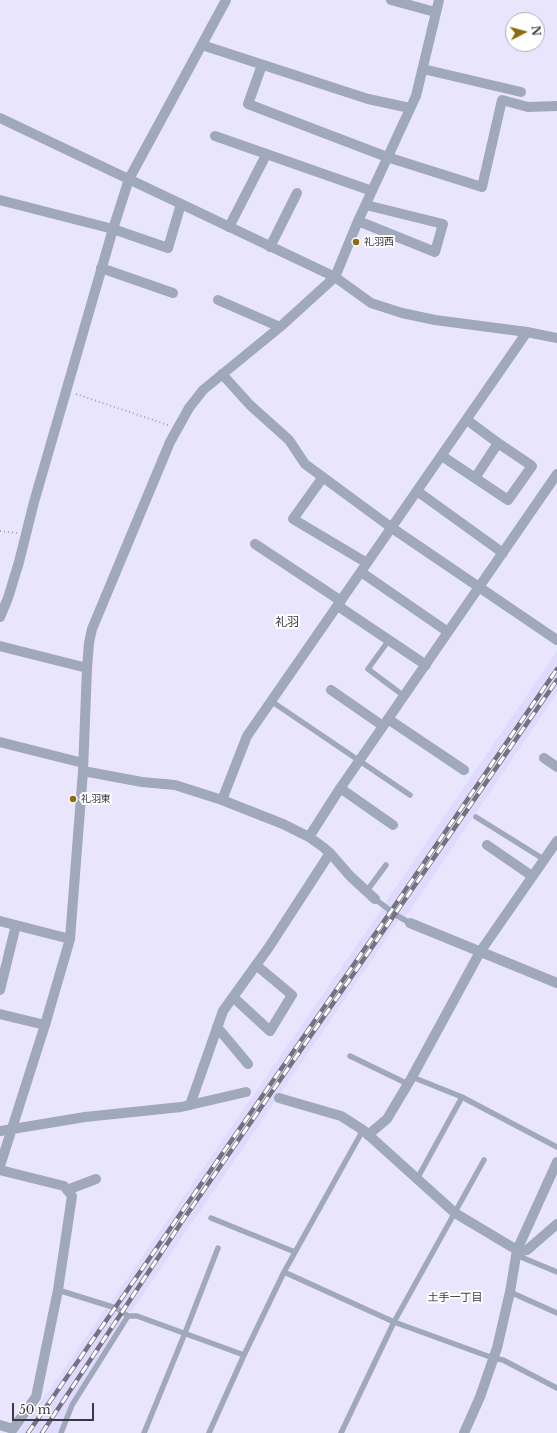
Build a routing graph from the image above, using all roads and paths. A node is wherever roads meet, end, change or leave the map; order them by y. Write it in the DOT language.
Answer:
graph roads {
  1 [pos="226,0"];
  2 [pos="391,0"];
  3 [pos="439,0"];
  4 [pos="435,12"];
  5 [pos="202,45"];
  6 [pos="262,65"];
  7 [pos="423,69"];
  8 [pos="521,92"];
  9 [pos="557,106"];
  10 [pos="410,108"];
  11 [pos="0,118"];
  12 [pos="215,136"];
  13 [pos="266,155"];
  14 [pos="387,157"];
  15 [pos="129,179"];
  16 [pos="372,191"];
  17 [pos="297,193"];
  18 [pos="0,200"];
  19 [pos="181,204"];
  20 [pos="366,205"];
  21 [pos="358,221"];
  22 [pos="229,227"];
  23 [pos="112,229"];
  24 [pos="270,247"];
  25 [pos="101,268"];
  26 [pos="335,277"];
  27 [pos="173,293"];
  28 [pos="218,300"];
  29 [pos="280,327"];
  30 [pos="527,332"];
  31 [pos="557,338"];
  32 [pos="222,374"];
  33 [pos="66,390"];
  34 [pos="467,420"];
  35 [pos="177,428"];
  36 [pos="498,443"];
  37 [pos="442,456"];
  38 [pos="557,474"];
  39 [pos="323,477"];
  40 [pos="475,478"];
  41 [pos="417,491"];
  42 [pos="392,528"];
  43 [pos="0,531"];
  44 [pos="26,534"];
  45 [pos="256,544"];
  46 [pos="503,553"];
  47 [pos="367,563"];
  48 [pos="361,572"];
  49 [pos="479,587"];
  50 [pos="340,603"];
  51 [pos="0,617"];
  52 [pos="448,632"];
  53 [pos="389,640"];
  54 [pos="557,640"];
  55 [pos="0,646"];
  56 [pos="426,664"];
  57 [pos="87,668"];
  58 [pos="331,690"];
  59 [pos="404,696"];
  60 [pos="271,701"];
  61 [pos="385,723"];
  62 [pos="0,742"];
  63 [pos="544,758"];
  64 [pos="359,761"];
  65 [pos="83,767"];
  66 [pos="557,768"];
  67 [pos="464,770"];
  68 [pos="340,788"];
  69 [pos="410,795"];
  70 [pos="222,800"];
  71 [pos="476,817"];
  72 [pos="393,825"];
  73 [pos="308,837"];
  74 [pos="557,841"];
  75 [pos="487,845"];
  76 [pos="330,853"];
  77 [pos="545,860"];
  78 [pos="386,865"];
  79 [pos="532,876"];
  80 [pos="366,892"];
  81 [pos="375,899"];
  82 [pos="0,921"];
  83 [pos="410,923"];
  84 [pos="16,925"];
  85 [pos="70,939"];
  86 [pos="480,952"];
  87 [pos="256,965"];
  88 [pos="557,983"];
  89 [pos="0,990"];
  90 [pos="233,997"];
  91 [pos="0,1014"];
  92 [pos="44,1025"];
  93 [pos="217,1027"];
  94 [pos="350,1056"];
  95 [pos="248,1064"];
  96 [pos="410,1080"];
  97 [pos="246,1092"];
  98 [pos="462,1097"];
  99 [pos="279,1098"];
  100 [pos="190,1105"];
  101 [pos="12,1129"];
  102 [pos="0,1131"];
  103 [pos="365,1132"];
  104 [pos="557,1147"];
  105 [pos="484,1160"];
  106 [pos="557,1162"];
  107 [pos="0,1166"];
  108 [pos="0,1170"];
  109 [pos="96,1179"];
  110 [pos="417,1179"];
  111 [pos="67,1190"];
  112 [pos="454,1213"];
  113 [pos="211,1218"];
  114 [pos="557,1224"];
  115 [pos="218,1248"];
  116 [pos="295,1252"];
  117 [pos="516,1253"];
  118 [pos="284,1272"];
  119 [pos="557,1272"];
  120 [pos="58,1290"];
  121 [pos="510,1292"];
  122 [pos="557,1313"];
  123 [pos="128,1316"];
  124 [pos="394,1322"];
  125 [pos="185,1333"];
  126 [pos="244,1354"];
  127 [pos="493,1358"];
  128 [pos="557,1388"];
  129 [pos="0,1425"];
  130 [pos="61,1432"];
  131 [pos="68,1433"];
  132 [pos="144,1433"];
  133 [pos="209,1433"];
  134 [pos="341,1433"];
  135 [pos="464,1433"];
  1 -- 5 [label="street"];
  2 -- 4 [label="street"];
  3 -- 4 [label="street"];
  4 -- 7 [label="street"];
  5 -- 6 [label="street"];
  5 -- 15 [label="street"];
  6 -- 10 [label="street"];
  6 -- 14 [label="street"];
  7 -- 8 [label="street"];
  7 -- 10 [label="street"];
  9 -- 14 [label="street"];
  10 -- 14 [label="street"];
  11 -- 15 [label="street"];
  12 -- 13 [label="street"];
  13 -- 16 [label="street"];
  13 -- 22 [label="street"];
  14 -- 16 [label="street"];
  15 -- 19 [label="street"];
  15 -- 23 [label="street"];
  16 -- 20 [label="street"];
  17 -- 24 [label="street"];
  18 -- 23 [label="street"];
  19 -- 22 [label="street"];
  19 -- 23 [label="street"];
  20 -- 21 [label="street"];
  20 -- 21 [label="street"];
  21 -- 26 [label="street"];
  22 -- 24 [label="street"];
  23 -- 25 [label="street"];
  24 -- 26 [label="street"];
  25 -- 27 [label="street"];
  25 -- 33 [label="street"];
  26 -- 29 [label="street"];
  26 -- 30 [label="street"];
  28 -- 29 [label="street"];
  29 -- 32 [label="street"];
  30 -- 31 [label="street"];
  30 -- 34 [label="street"];
  32 -- 35 [label="street"];
  32 -- 39 [label="street"];
  33 -- 35 [label="path"];
  33 -- 44 [label="street"];
  34 -- 36 [label="street"];
  34 -- 37 [label="street"];
  35 -- 57 [label="street"];
  36 -- 40 [label="street"];
  36 -- 40 [label="street"];
  37 -- 40 [label="street"];
  37 -- 41 [label="street"];
  38 -- 46 [label="street"];
  39 -- 42 [label="street"];
  39 -- 47 [label="street"];
  41 -- 42 [label="street"];
  41 -- 46 [label="street"];
  42 -- 47 [label="street"];
  42 -- 49 [label="street"];
  43 -- 44 [label="path"];
  44 -- 51 [label="street"];
  45 -- 50 [label="street"];
  46 -- 49 [label="street"];
  47 -- 48 [label="street"];
  48 -- 50 [label="street"];
  48 -- 52 [label="street"];
  49 -- 52 [label="street"];
  49 -- 54 [label="street"];
  50 -- 53 [label="street"];
  50 -- 60 [label="street"];
  52 -- 56 [label="street"];
  53 -- 56 [label="street"];
  53 -- 59 [label="lane"];
  55 -- 57 [label="street"];
  56 -- 59 [label="street"];
  57 -- 65 [label="street"];
  58 -- 61 [label="street"];
  59 -- 61 [label="street"];
  60 -- 64 [label="lane"];
  60 -- 70 [label="street"];
  61 -- 64 [label="street"];
  61 -- 67 [label="street"];
  62 -- 65 [label="street"];
  63 -- 66 [label="street"];
  64 -- 68 [label="street"];
  64 -- 69 [label="lane"];
  65 -- 70 [label="street"];
  65 -- 85 [label="street"];
  68 -- 72 [label="street"];
  68 -- 73 [label="street"];
  70 -- 73 [label="street"];
  71 -- 77 [label="lane"];
  73 -- 76 [label="street"];
  74 -- 77 [label="street"];
  75 -- 79 [label="street"];
  76 -- 80 [label="street"];
  76 -- 87 [label="street"];
  77 -- 79 [label="street"];
  78 -- 80 [label="lane"];
  79 -- 86 [label="street"];
  80 -- 81 [label="street"];
  81 -- 83 [label="lane"];
  82 -- 84 [label="street"];
  83 -- 86 [label="street"];
  84 -- 85 [label="street"];
  84 -- 89 [label="street"];
  85 -- 92 [label="street"];
  86 -- 88 [label="street"];
  86 -- 96 [label="street"];
  87 -- 90 [label="street"];
  87 -- 90 [label="street"];
  90 -- 93 [label="street"];
  91 -- 92 [label="street"];
  92 -- 101 [label="street"];
  93 -- 95 [label="street"];
  93 -- 100 [label="street"];
  94 -- 96 [label="lane"];
  96 -- 98 [label="lane"];
  96 -- 103 [label="street"];
  97 -- 100 [label="street"];
  98 -- 104 [label="lane"];
  98 -- 110 [label="lane"];
  99 -- 103 [label="street"];
  100 -- 101 [label="street"];
  101 -- 102 [label="street"];
  101 -- 107 [label="street"];
  103 -- 110 [label="street"];
  103 -- 116 [label="lane"];
  105 -- 112 [label="lane"];
  106 -- 117 [label="street"];
  108 -- 111 [label="street"];
  109 -- 111 [label="street"];
  110 -- 112 [label="street"];
  111 -- 120 [label="street"];
  112 -- 117 [label="street"];
  112 -- 124 [label="lane"];
  113 -- 116 [label="lane"];
  114 -- 117 [label="street"];
  115 -- 125 [label="lane"];
  116 -- 118 [label="lane"];
  117 -- 119 [label="lane"];
  117 -- 121 [label="street"];
  118 -- 124 [label="lane"];
  118 -- 126 [label="lane"];
  120 -- 123 [label="lane"];
  120 -- 129 [label="street"];
  121 -- 122 [label="lane"];
  121 -- 127 [label="street"];
  123 -- 125 [label="lane"];
  123 -- 130 [label="lane"];
  124 -- 127 [label="lane"];
  124 -- 134 [label="lane"];
  125 -- 126 [label="lane"];
  125 -- 132 [label="lane"];
  126 -- 133 [label="lane"];
  127 -- 128 [label="lane"];
  127 -- 135 [label="street"];
  130 -- 131 [label="lane"];
}
